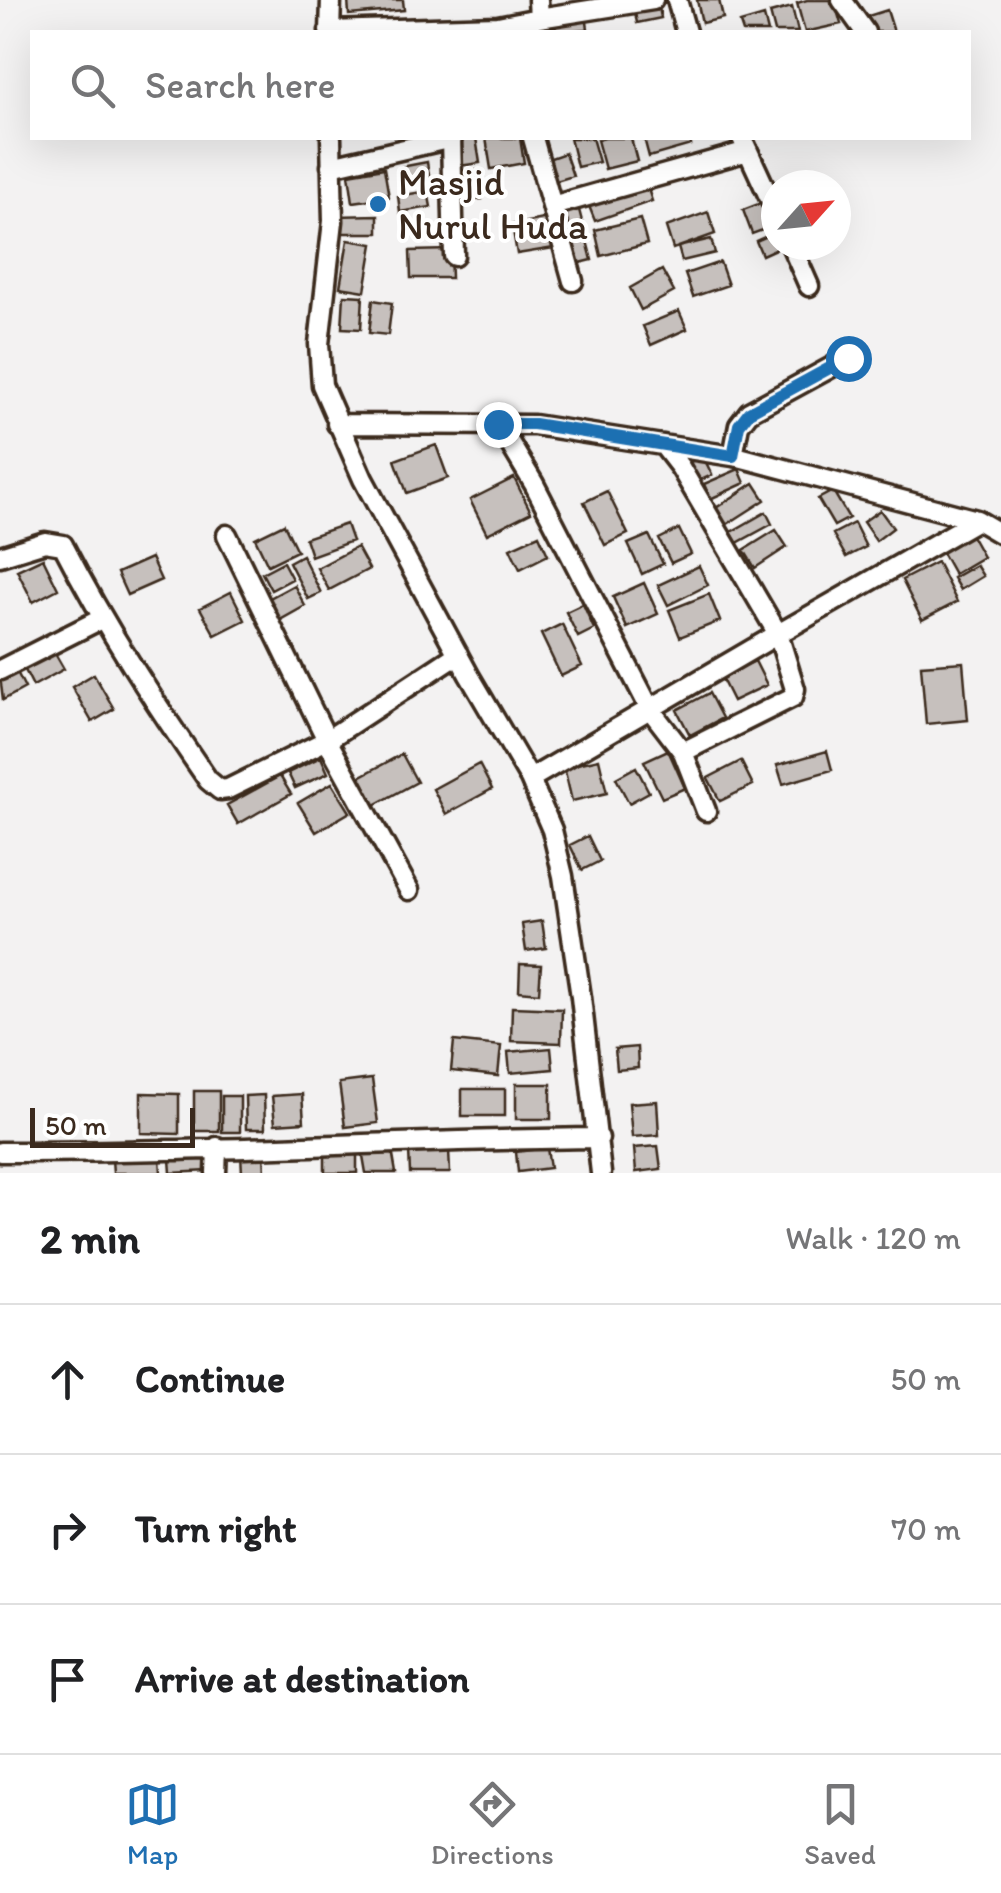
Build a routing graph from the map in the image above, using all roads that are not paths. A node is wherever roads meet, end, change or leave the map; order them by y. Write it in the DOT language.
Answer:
graph roads {
  1 [pos="331,0"];
  2 [pos="653,0"];
  3 [pos="677,0"];
  4 [pos="842,0"];
  5 [pos="539,9"];
  6 [pos="330,30"];
  7 [pos="386,30"];
  8 [pos="685,30"];
  9 [pos="864,30"];
  10 [pos="331,140"];
  11 [pos="442,140"];
  12 [pos="451,140"];
  13 [pos="534,140"];
  14 [pos="745,144"];
  15 [pos="331,166"];
  16 [pos="761,179"];
  17 [pos="552,206"];
  18 [pos="454,256"];
  19 [pos="798,260"];
  20 [pos="574,281"];
  21 [pos="810,286"];
  22 [pos="854,350"];
  23 [pos="337,424"];
  24 [pos="498,424"];
  25 [pos="662,445"];
  26 [pos="733,456"];
  27 [pos="977,520"];
  28 [pos="1001,534"];
  29 [pos="227,535"];
  30 [pos="0,556"];
  31 [pos="101,620"];
  32 [pos="778,634"];
  33 [pos="458,654"];
  34 [pos="0,670"];
  35 [pos="650,709"];
  36 [pos="327,740"];
  37 [pos="683,752"];
  38 [pos="530,779"];
  39 [pos="706,811"];
  40 [pos="409,890"];
  41 [pos="600,1138"];
  42 [pos="217,1147"];
  43 [pos="0,1152"];
  44 [pos="216,1173"];
  45 [pos="601,1173"];
  1 -- 6 [label="street"];
  2 -- 5 [label="street"];
  3 -- 8 [label="street"];
  4 -- 9 [label="street"];
  5 -- 7 [label="street"];
  10 -- 15 [label="street"];
  11 -- 15 [label="street"];
  12 -- 18 [label="street"];
  13 -- 17 [label="street"];
  14 -- 16 [label="street"];
  14 -- 17 [label="street"];
  15 -- 23 [label="street"];
  17 -- 20 [label="street"];
  19 -- 21 [label="street"];
  22 -- 26 [label="street"];
  23 -- 24 [label="street"];
  23 -- 33 [label="street"];
  24 -- 25 [label="street"];
  24 -- 35 [label="street"];
  25 -- 26 [label="street"];
  25 -- 32 [label="street"];
  26 -- 27 [label="street"];
  27 -- 28 [label="street"];
  27 -- 32 [label="street"];
  29 -- 36 [label="street"];
  30 -- 31 [label="street"];
  31 -- 34 [label="street"];
  31 -- 36 [label="street"];
  32 -- 35 [label="street"];
  32 -- 37 [label="street"];
  33 -- 36 [label="street"];
  33 -- 38 [label="street"];
  35 -- 37 [label="street"];
  35 -- 38 [label="street"];
  36 -- 40 [label="street"];
  37 -- 39 [label="street"];
  38 -- 41 [label="street"];
  41 -- 42 [label="street"];
  41 -- 45 [label="street"];
  42 -- 43 [label="street"];
  42 -- 44 [label="street"];
}
